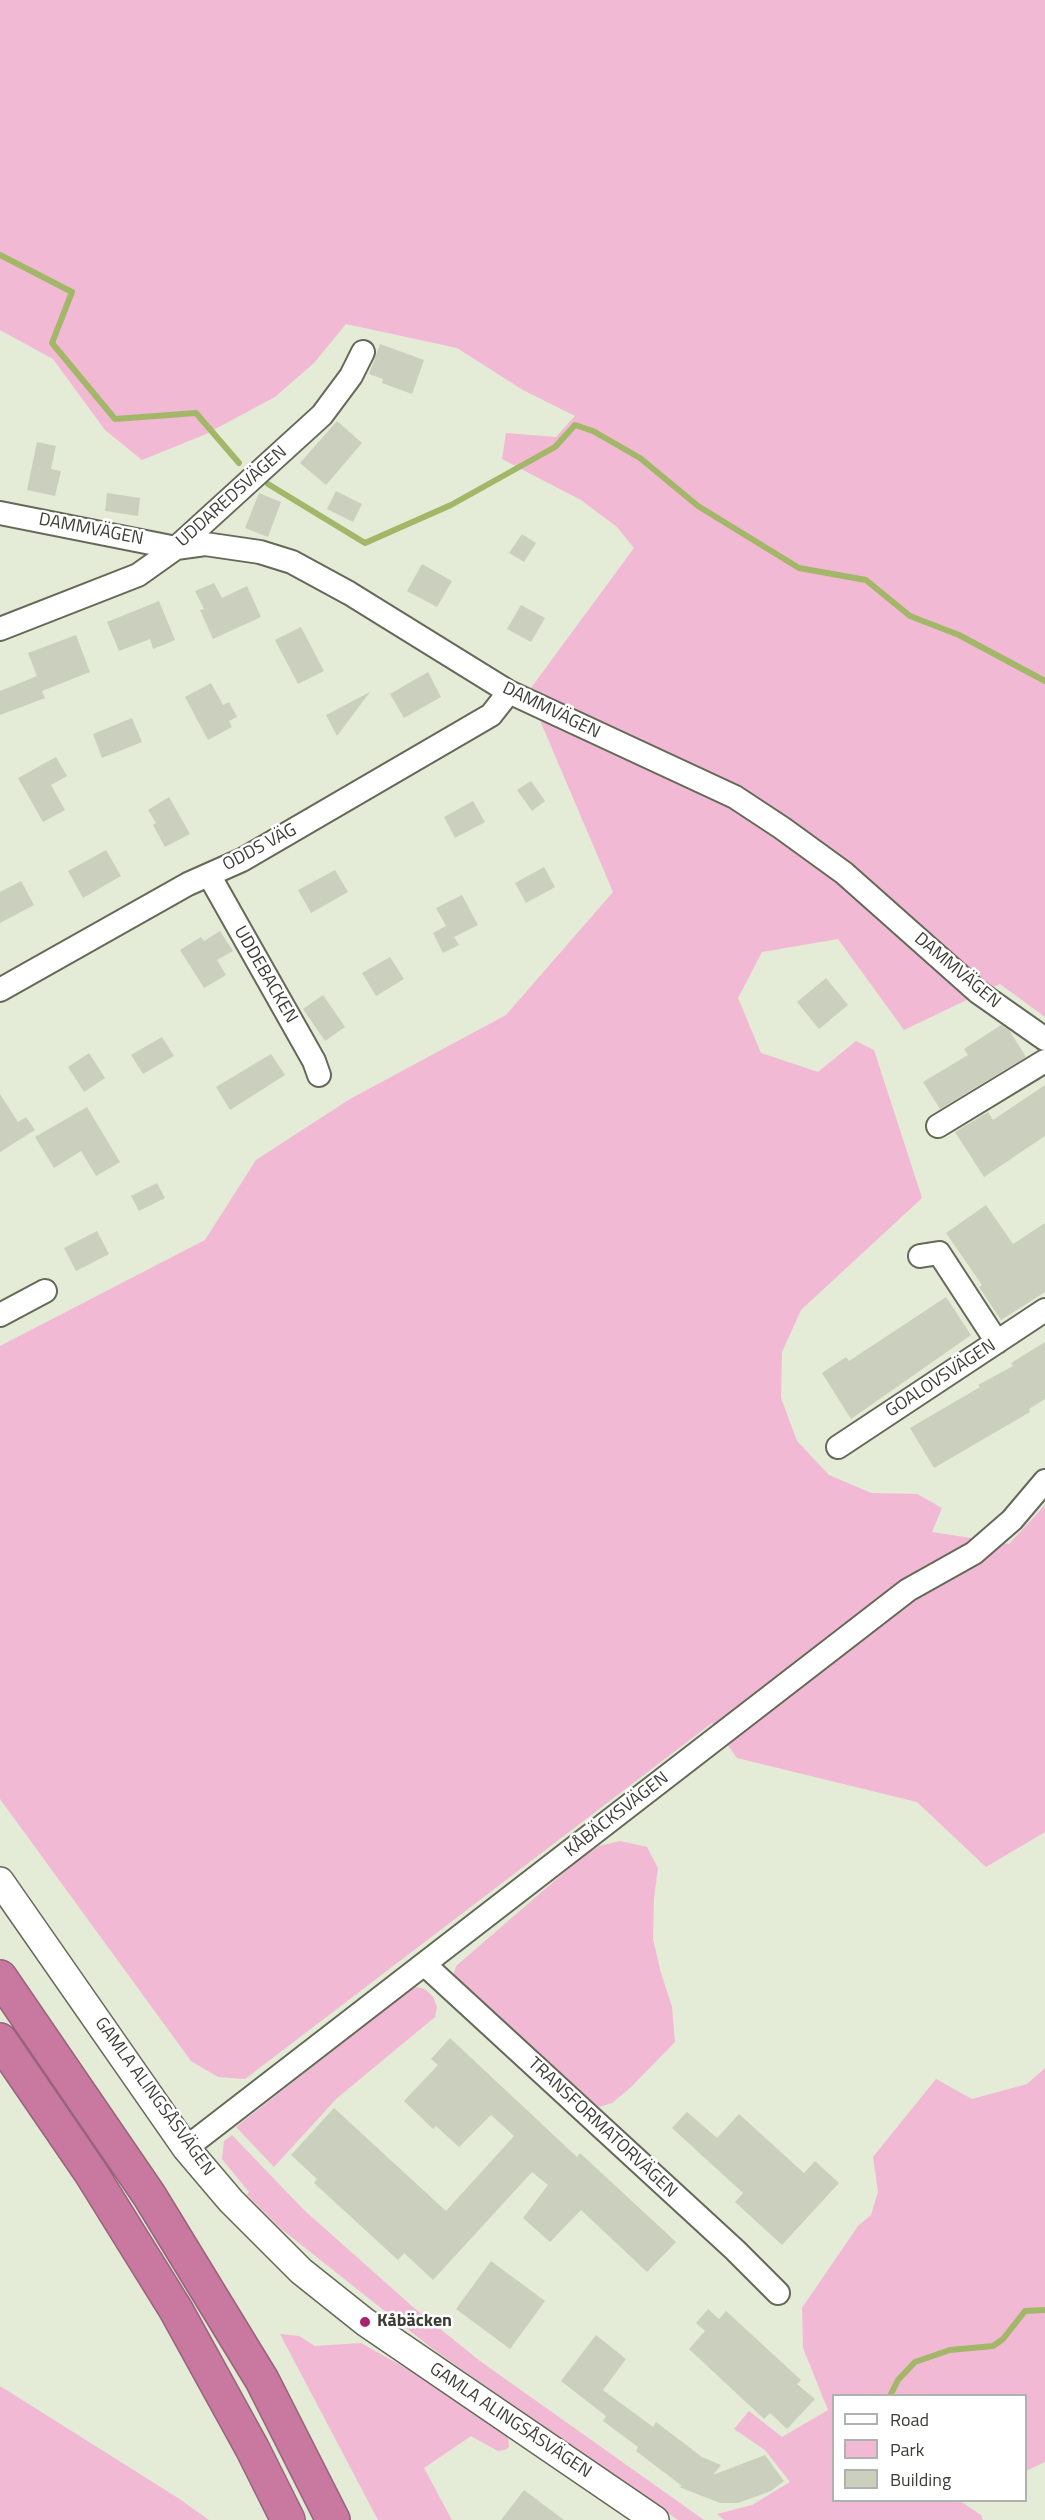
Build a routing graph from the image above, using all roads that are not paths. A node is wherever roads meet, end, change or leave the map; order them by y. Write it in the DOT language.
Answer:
graph roads {
  1 [pos="363,352"];
  2 [pos="0,513"];
  3 [pos="176,548"];
  4 [pos="0,629"];
  5 [pos="509,692"];
  6 [pos="209,875"];
  7 [pos="0,990"];
  8 [pos="1045,1039"];
  9 [pos="1045,1061"];
  10 [pos="319,1075"];
  11 [pos="938,1126"];
  12 [pos="920,1256"];
  13 [pos="45,1291"];
  14 [pos="1045,1310"];
  15 [pos="0,1315"];
  16 [pos="997,1342"];
  17 [pos="838,1447"];
  18 [pos="1045,1481"];
  19 [pos="0,1881"];
  20 [pos="424,1964"];
  21 [pos="0,1977"];
  22 [pos="0,2040"];
  23 [pos="186,2148"];
  24 [pos="778,2294"];
  25 [pos="288,2520"];
  26 [pos="333,2520"];
  27 [pos="655,2520"];
  1 -- 3 [label="street, UDDAREDSVÄGEN"];
  2 -- 3 [label="street, DAMMVÄGEN"];
  3 -- 4 [label="street, UDDAREDSVÄGEN"];
  3 -- 5 [label="street, DAMMVÄGEN"];
  5 -- 6 [label="street, ODDS VÄG"];
  5 -- 8 [label="street, DAMMVÄGEN"];
  6 -- 7 [label="street, ODDS VÄG"];
  6 -- 10 [label="street, UDDEBACKEN"];
  9 -- 11 [label="street"];
  12 -- 16 [label="street"];
  13 -- 15 [label="street"];
  14 -- 16 [label="street, GOALOVSVÄGEN"];
  16 -- 17 [label="street, GOALOVSVÄGEN"];
  18 -- 20 [label="street, KÅBÄCKSVÄGEN"];
  19 -- 23 [label="street, GAMLA ALINGSÅSVÄGEN"];
  20 -- 23 [label="street, KÅBÄCKSVÄGEN"];
  20 -- 24 [label="street, TRANSFORMATORVÄGEN"];
  21 -- 26 [label="highway"];
  22 -- 25 [label="highway"];
  23 -- 27 [label="street, GAMLA ALINGSÅSVÄGEN"];
}
